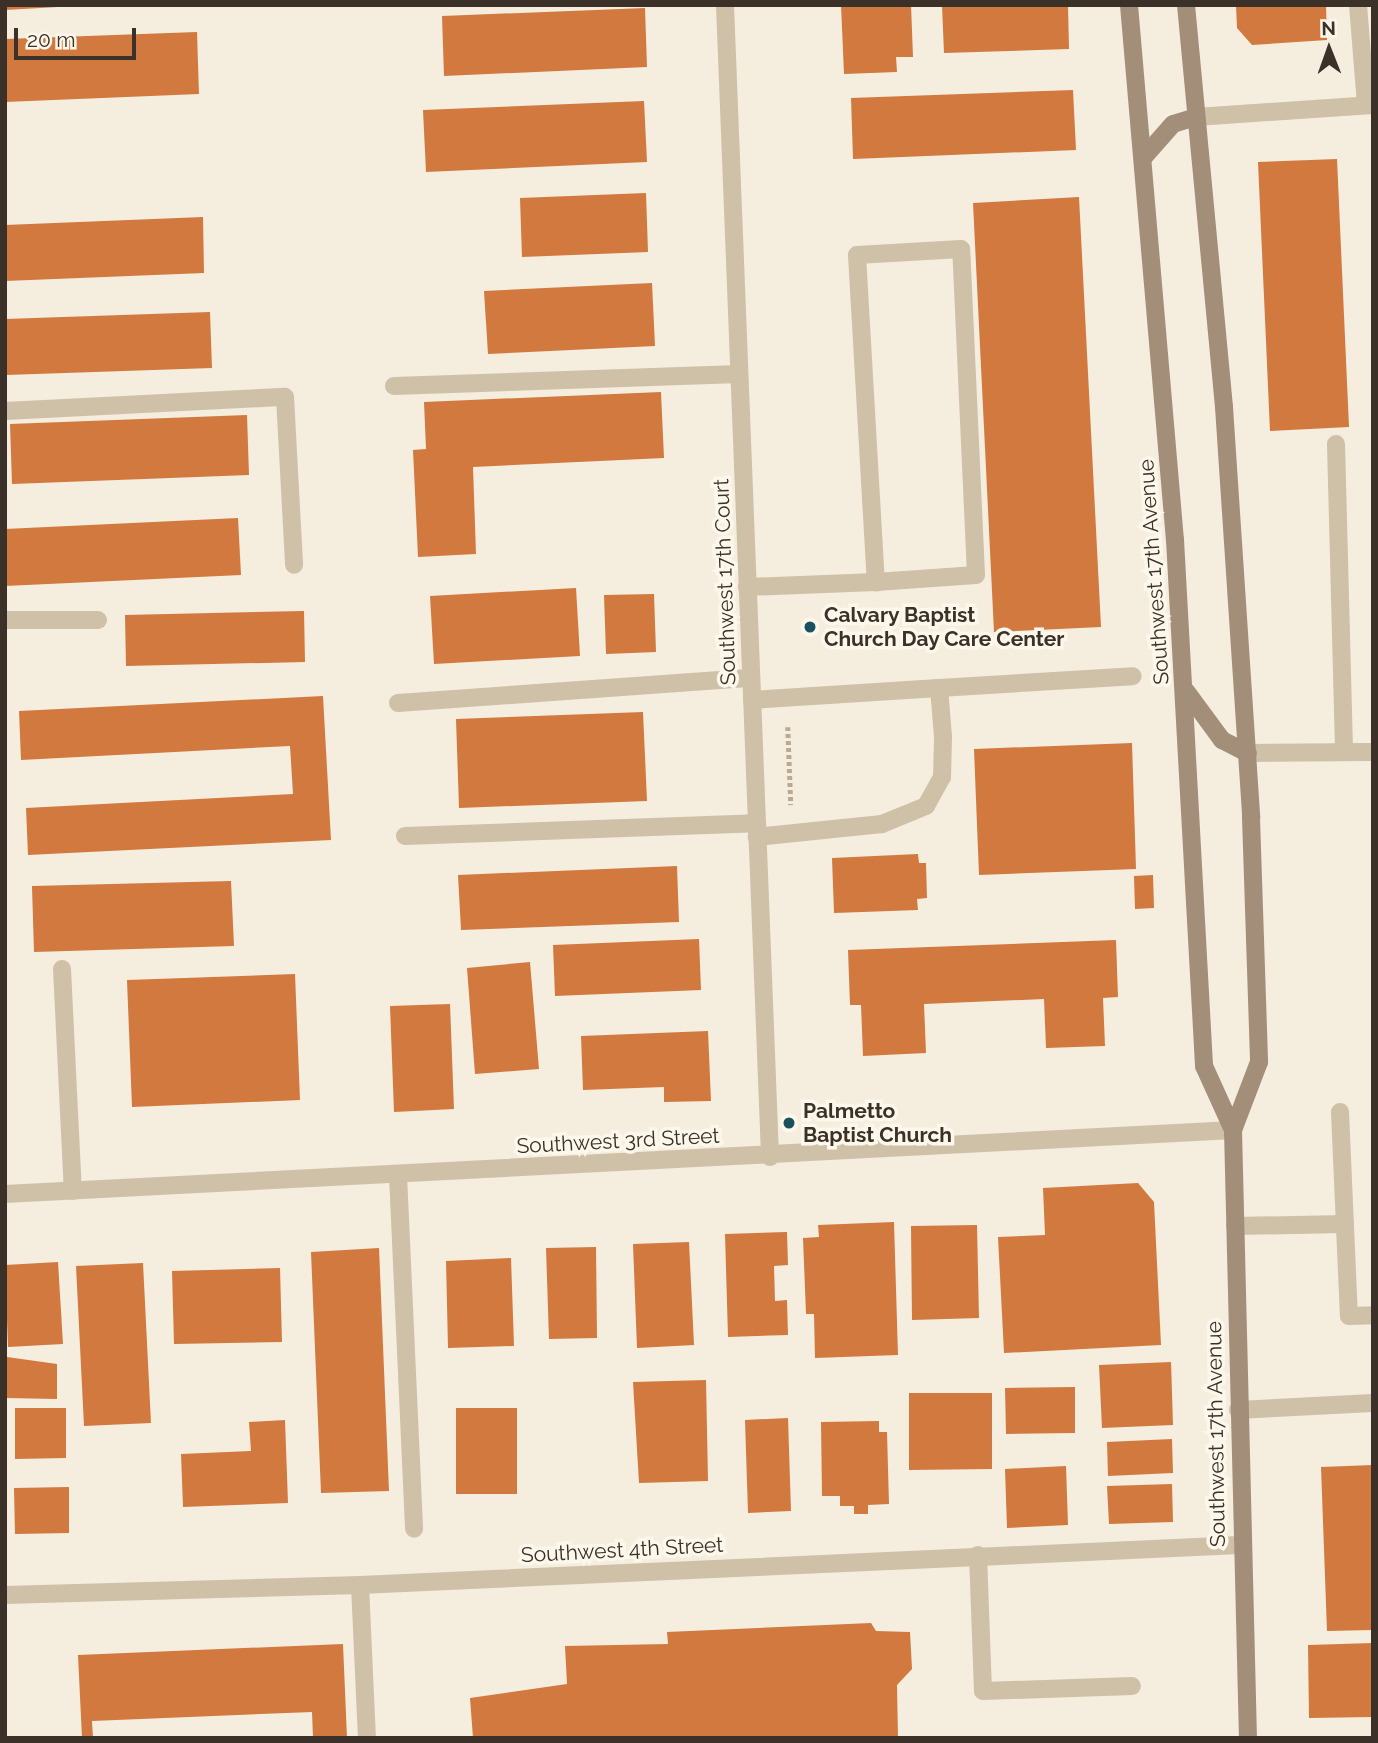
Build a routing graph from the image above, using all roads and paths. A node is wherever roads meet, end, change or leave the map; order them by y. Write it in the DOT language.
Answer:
graph roads {
  1 [pos="725,5"];
  2 [pos="1129,5"];
  3 [pos="1186,5"];
  4 [pos="1358,5"];
  5 [pos="1369,105"];
  6 [pos="1196,117"];
  7 [pos="1143,158"];
  8 [pos="740,374"];
  9 [pos="394,386"];
  10 [pos="5,411"];
  11 [pos="1336,444"];
  12 [pos="294,565"];
  13 [pos="876,582"];
  14 [pos="747,587"];
  15 [pos="5,620"];
  16 [pos="98,620"];
  17 [pos="1133,676"];
  18 [pos="751,678"];
  19 [pos="939,688"];
  20 [pos="1186,691"];
  21 [pos="752,700"];
  22 [pos="398,703"];
  23 [pos="788,722"];
  24 [pos="1373,751"];
  25 [pos="1344,752"];
  26 [pos="1248,753"];
  27 [pos="757,830"];
  28 [pos="795,835"];
  29 [pos="405,836"];
  30 [pos="62,969"];
  31 [pos="1340,1112"];
  32 [pos="1233,1130"];
  33 [pos="770,1157"];
  34 [pos="398,1175"];
  35 [pos="73,1191"];
  36 [pos="5,1194"];
  37 [pos="1345,1224"];
  38 [pos="1235,1226"];
  39 [pos="1373,1315"];
  40 [pos="1373,1403"];
  41 [pos="1238,1410"];
  42 [pos="414,1530"];
  43 [pos="1240,1545"];
  44 [pos="978,1555"];
  45 [pos="360,1585"];
  46 [pos="5,1595"];
  47 [pos="1132,1686"];
  48 [pos="367,1738"];
  49 [pos="1248,1738"];
  1 -- 8 [label="street, Southwest 17th Court"];
  2 -- 7 [label="main road, Southwest 17th Avenue"];
  3 -- 6 [label="main road, Southwest 17th Avenue"];
  4 -- 5 [label="street"];
  5 -- 6 [label="street"];
  6 -- 7 [label="main road"];
  6 -- 26 [label="main road, Southwest 17th Avenue"];
  7 -- 20 [label="main road, Southwest 17th Avenue"];
  8 -- 9 [label="street"];
  8 -- 14 [label="street, Southwest 17th Court"];
  10 -- 12 [label="street"];
  11 -- 25 [label="street"];
  13 -- 13 [label="street"];
  13 -- 14 [label="street"];
  14 -- 18 [label="street, Southwest 17th Court"];
  15 -- 16 [label="street"];
  17 -- 19 [label="street"];
  18 -- 21 [label="street, Southwest 17th Court"];
  18 -- 22 [label="street"];
  19 -- 21 [label="street"];
  19 -- 28 [label="street"];
  20 -- 26 [label="main road"];
  20 -- 32 [label="main road, Southwest 17th Avenue"];
  21 -- 27 [label="street, Southwest 17th Court"];
  23 -- 28 [label="path"];
  24 -- 25 [label="street"];
  25 -- 26 [label="street"];
  26 -- 32 [label="main road, Southwest 17th Avenue"];
  27 -- 28 [label="street"];
  27 -- 29 [label="street"];
  27 -- 33 [label="street, Southwest 17th Court"];
  30 -- 35 [label="street"];
  31 -- 37 [label="street"];
  32 -- 33 [label="street, Southwest 3rd Street"];
  32 -- 38 [label="main road, Southwest 17th Avenue"];
  33 -- 34 [label="street, Southwest 3rd Street"];
  34 -- 35 [label="street, Southwest 3rd Street"];
  34 -- 42 [label="street"];
  35 -- 36 [label="street, Southwest 3rd Street"];
  37 -- 38 [label="street"];
  37 -- 39 [label="street"];
  38 -- 41 [label="main road, Southwest 17th Avenue"];
  40 -- 41 [label="street"];
  41 -- 43 [label="main road, Southwest 17th Avenue"];
  43 -- 44 [label="street, Southwest 4th Street"];
  43 -- 49 [label="main road, Southwest 17th Avenue"];
  44 -- 45 [label="street, Southwest 4th Street"];
  44 -- 47 [label="street"];
  45 -- 46 [label="street, Southwest 4th Street"];
  45 -- 48 [label="street"];
}
